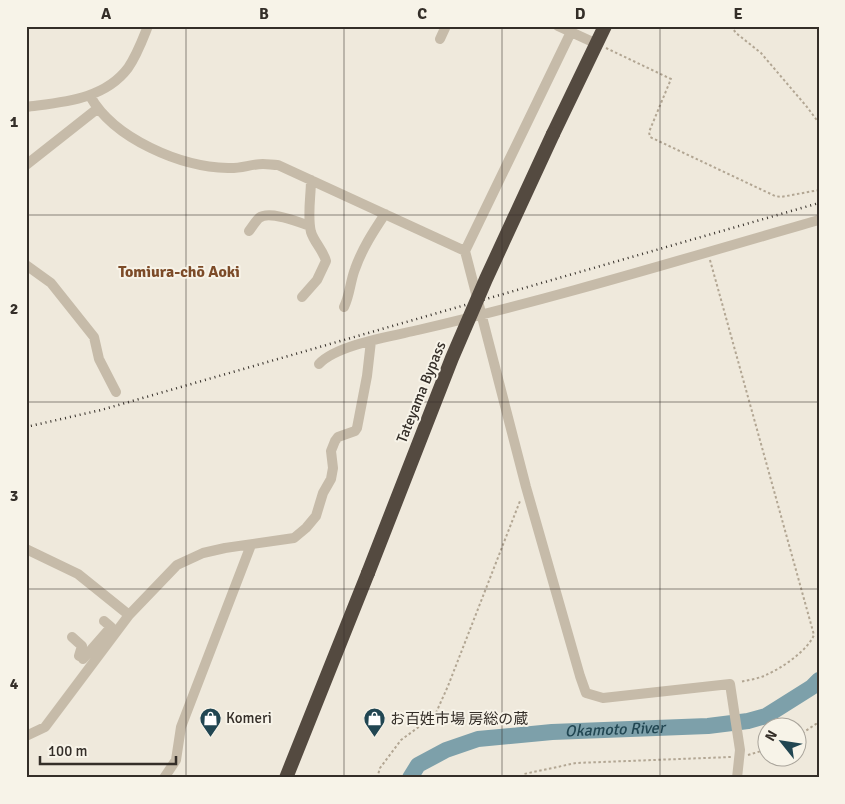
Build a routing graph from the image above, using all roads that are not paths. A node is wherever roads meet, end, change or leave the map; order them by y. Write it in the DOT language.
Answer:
graph roads {
  1 [pos="148,26"];
  2 [pos="446,26"];
  3 [pos="558,26"];
  4 [pos="605,26"];
  5 [pos="571,32"];
  6 [pos="440,40"];
  7 [pos="597,44"];
  8 [pos="90,96"];
  9 [pos="26,107"];
  10 [pos="97,109"];
  11 [pos="26,165"];
  12 [pos="311,180"];
  13 [pos="385,214"];
  14 [pos="819,220"];
  15 [pos="310,226"];
  16 [pos="249,231"];
  17 [pos="465,251"];
  18 [pos="26,265"];
  19 [pos="302,296"];
  20 [pos="344,307"];
  21 [pos="482,315"];
  22 [pos="371,341"];
  23 [pos="319,364"];
  24 [pos="116,392"];
  25 [pos="251,545"];
  26 [pos="26,550"];
  27 [pos="129,615"];
  28 [pos="104,621"];
  29 [pos="72,637"];
  30 [pos="26,736"];
  31 [pos="164,778"];
  32 [pos="286,778"];
  33 [pos="737,778"];
  1 -- 8 [label="street"];
  2 -- 6 [label="street"];
  3 -- 5 [label="street"];
  4 -- 7 [label="highway, Tateyama Bypass"];
  5 -- 7 [label="street"];
  5 -- 17 [label="street"];
  7 -- 32 [label="highway, Tateyama Bypass, bridge"];
  8 -- 9 [label="street"];
  8 -- 10 [label="street"];
  10 -- 11 [label="street"];
  10 -- 12 [label="street"];
  12 -- 13 [label="street"];
  12 -- 15 [label="street"];
  13 -- 17 [label="street"];
  13 -- 20 [label="street"];
  14 -- 21 [label="street"];
  15 -- 16 [label="street"];
  15 -- 19 [label="street"];
  17 -- 21 [label="street"];
  18 -- 24 [label="street"];
  21 -- 22 [label="street"];
  21 -- 33 [label="street"];
  22 -- 23 [label="street"];
  22 -- 25 [label="street"];
  25 -- 27 [label="street"];
  25 -- 31 [label="street"];
  26 -- 27 [label="street"];
  27 -- 30 [label="street"];
  28 -- 29 [label="street"];
}
